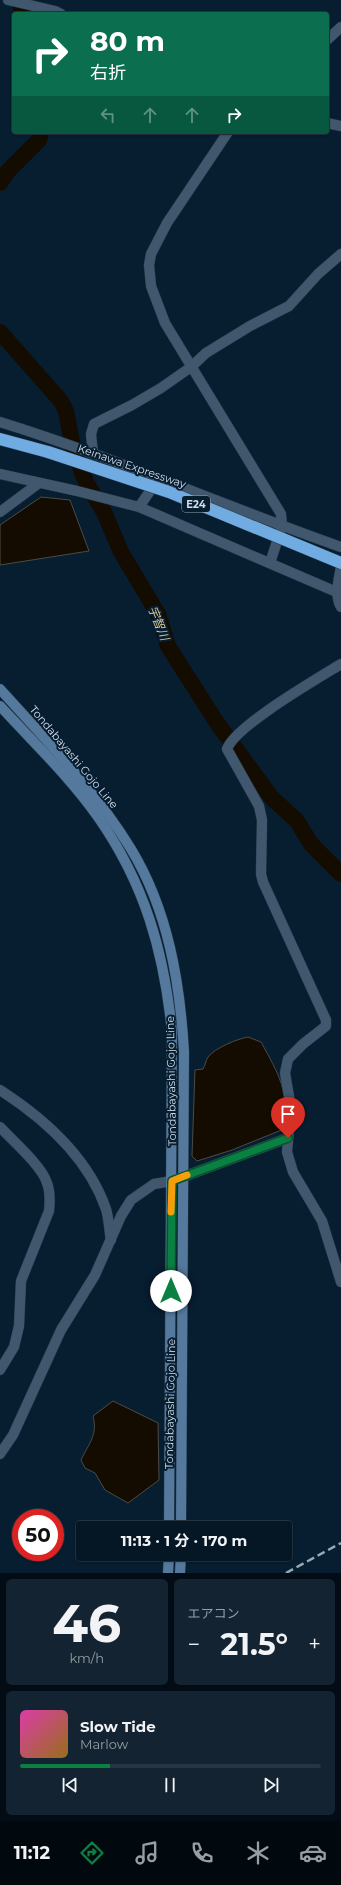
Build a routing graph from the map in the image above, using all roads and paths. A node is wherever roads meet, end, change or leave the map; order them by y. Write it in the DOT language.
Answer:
graph roads {
  1 [pos="15,0"];
  2 [pos="54,12"];
  3 [pos="341,27"];
  4 [pos="329,38"];
  5 [pos="329,123"];
  6 [pos="341,126"];
  7 [pos="227,134"];
  8 [pos="341,254"];
  9 [pos="191,367"];
  10 [pos="0,422"];
  11 [pos="0,439"];
  12 [pos="93,453"];
  13 [pos="0,474"];
  14 [pos="159,477"];
  15 [pos="39,483"];
  16 [pos="139,508"];
  17 [pos="0,512"];
  18 [pos="282,526"];
  19 [pos="341,547"];
  20 [pos="270,563"];
  21 [pos="341,564"];
  22 [pos="339,593"];
  23 [pos="341,607"];
  24 [pos="341,664"];
  25 [pos="0,689"];
  26 [pos="0,706"];
  27 [pos="0,1090"];
  28 [pos="0,1127"];
  29 [pos="288,1138"];
  30 [pos="184,1176"];
  31 [pos="172,1181"];
  32 [pos="111,1240"];
  33 [pos="341,1282"];
  34 [pos="0,1370"];
  35 [pos="0,1454"];
  36 [pos="169,1521"];
  37 [pos="181,1521"];
  38 [pos="169,1561"];
  39 [pos="181,1561"];
  40 [pos="168,1573"];
  41 [pos="180,1573"];
  1 -- 2 [label="street"];
  3 -- 4 [label="street"];
  5 -- 6 [label="street"];
  7 -- 9 [label="street"];
  8 -- 9 [label="street"];
  9 -- 12 [label="street"];
  9 -- 18 [label="street"];
  10 -- 12 [label="street"];
  11 -- 21 [label="highway, Keinawa Expressway / E24, bridge"];
  12 -- 14 [label="street"];
  13 -- 15 [label="street"];
  14 -- 16 [label="street"];
  14 -- 18 [label="street"];
  15 -- 16 [label="street"];
  15 -- 17 [label="street"];
  16 -- 20 [label="street"];
  18 -- 19 [label="street"];
  18 -- 20 [label="street"];
  20 -- 22 [label="street"];
  21 -- 22 [label="street"];
  22 -- 23 [label="street"];
  24 -- 29 [label="street"];
  25 -- 30 [label="main road, Tondabayashi Gojo Line"];
  26 -- 31 [label="main road, Tondabayashi Gojo Line"];
  27 -- 32 [label="street"];
  28 -- 34 [label="street"];
  29 -- 30 [label="street"];
  29 -- 33 [label="street"];
  30 -- 31 [label="street"];
  30 -- 37 [label="main road, Tondabayashi Gojo Line"];
  31 -- 32 [label="street"];
  31 -- 36 [label="main road, Tondabayashi Gojo Line"];
  32 -- 35 [label="street"];
  38 -- 40 [label="main road"];
  39 -- 41 [label="main road"];
}
